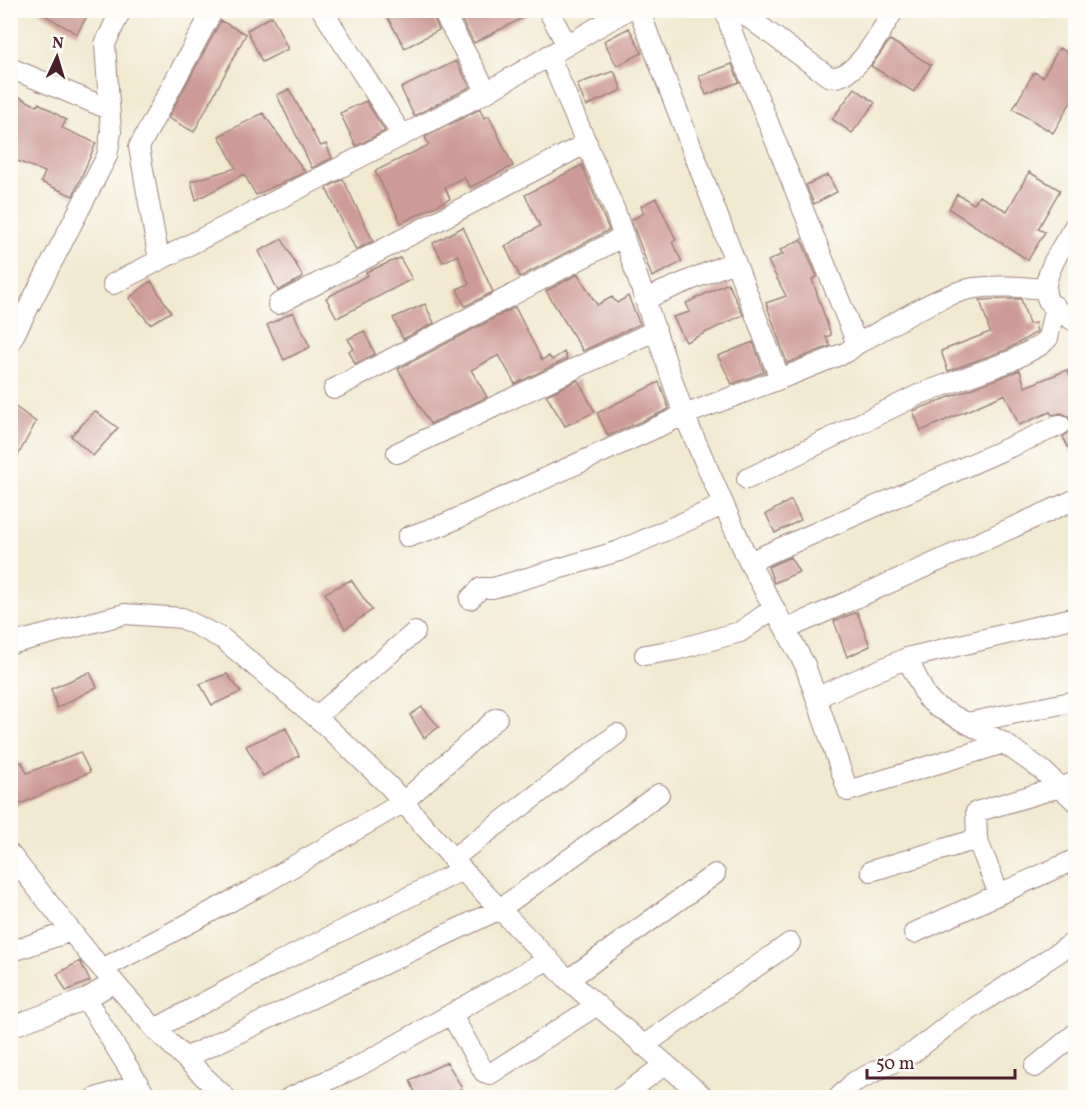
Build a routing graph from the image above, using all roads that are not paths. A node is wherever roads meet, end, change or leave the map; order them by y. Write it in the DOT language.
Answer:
graph roads {
  1 [pos="121,10"];
  2 [pos="213,10"];
  3 [pos="322,10"];
  4 [pos="442,10"];
  5 [pos="548,10"];
  6 [pos="627,10"];
  7 [pos="639,10"];
  8 [pos="725,10"];
  9 [pos="738,10"];
  10 [pos="894,10"];
  11 [pos="567,45"];
  12 [pos="549,55"];
  13 [pos="10,68"];
  14 [pos="487,92"];
  15 [pos="109,110"];
  16 [pos="402,135"];
  17 [pos="587,143"];
  18 [pos="1076,224"];
  19 [pos="624,236"];
  20 [pos="159,260"];
  21 [pos="733,262"];
  22 [pos="113,284"];
  23 [pos="1045,288"];
  24 [pos="645,298"];
  25 [pos="278,304"];
  26 [pos="1055,306"];
  27 [pos="1076,322"];
  28 [pos="656,330"];
  29 [pos="10,343"];
  30 [pos="857,344"];
  31 [pos="780,379"];
  32 [pos="334,389"];
  33 [pos="684,415"];
  34 [pos="1060,425"];
  35 [pos="397,453"];
  36 [pos="747,479"];
  37 [pos="1076,498"];
  38 [pos="723,505"];
  39 [pos="408,537"];
  40 [pos="749,562"];
  41 [pos="470,599"];
  42 [pos="773,609"];
  43 [pos="1076,616"];
  44 [pos="787,629"];
  45 [pos="415,632"];
  46 [pos="10,644"];
  47 [pos="645,655"];
  48 [pos="907,658"];
  49 [pos="817,698"];
  50 [pos="1076,700"];
  51 [pos="316,717"];
  52 [pos="497,718"];
  53 [pos="967,723"];
  54 [pos="617,734"];
  55 [pos="1004,743"];
  56 [pos="1067,785"];
  57 [pos="659,794"];
  58 [pos="1076,802"];
  59 [pos="402,803"];
  60 [pos="977,838"];
  61 [pos="11,854"];
  62 [pos="1076,859"];
  63 [pos="457,864"];
  64 [pos="871,871"];
  65 [pos="715,874"];
  66 [pos="999,894"];
  67 [pos="500,909"];
  68 [pos="71,931"];
  69 [pos="914,933"];
  70 [pos="1076,941"];
  71 [pos="790,943"];
  72 [pos="10,952"];
  73 [pos="549,959"];
  74 [pos="108,976"];
  75 [pos="568,980"];
  76 [pos="86,999"];
  77 [pos="597,1005"];
  78 [pos="451,1014"];
  79 [pos="10,1027"];
  80 [pos="155,1029"];
  81 [pos="1076,1033"];
  82 [pos="643,1046"];
  83 [pos="185,1058"];
  84 [pos="664,1065"];
  85 [pos="1035,1067"];
  86 [pos="142,1091"];
  87 [pos="96,1098"];
  88 [pos="226,1098"];
  89 [pos="289,1098"];
  90 [pos="620,1098"];
  91 [pos="705,1098"];
  92 [pos="838,1098"];
  1 -- 15 [label="street"];
  2 -- 20 [label="street"];
  3 -- 16 [label="street"];
  4 -- 14 [label="street"];
  5 -- 11 [label="street"];
  6 -- 11 [label="street"];
  7 -- 21 [label="street"];
  8 -- 30 [label="street"];
  9 -- 10 [label="street"];
  11 -- 12 [label="street"];
  12 -- 14 [label="street"];
  12 -- 17 [label="street"];
  13 -- 15 [label="street"];
  14 -- 16 [label="street"];
  15 -- 29 [label="street"];
  16 -- 20 [label="street"];
  17 -- 19 [label="street"];
  17 -- 25 [label="street"];
  18 -- 23 [label="street"];
  19 -- 24 [label="street"];
  19 -- 32 [label="street"];
  20 -- 22 [label="street"];
  21 -- 24 [label="street"];
  21 -- 31 [label="street"];
  23 -- 26 [label="street"];
  23 -- 30 [label="street"];
  24 -- 28 [label="street"];
  26 -- 27 [label="street"];
  26 -- 36 [label="street"];
  28 -- 33 [label="street"];
  28 -- 35 [label="street"];
  30 -- 31 [label="street"];
  31 -- 33 [label="street"];
  33 -- 38 [label="street"];
  33 -- 39 [label="street"];
  34 -- 40 [label="street"];
  37 -- 44 [label="street"];
  38 -- 40 [label="street"];
  38 -- 41 [label="street"];
  40 -- 42 [label="street"];
  42 -- 44 [label="street"];
  42 -- 47 [label="street"];
  43 -- 48 [label="street"];
  44 -- 49 [label="street"];
  45 -- 51 [label="street"];
  46 -- 51 [label="street"];
  48 -- 49 [label="street"];
  48 -- 53 [label="street"];
  49 -- 55 [label="street"];
  50 -- 53 [label="street"];
  51 -- 59 [label="street"];
  52 -- 59 [label="street"];
  53 -- 55 [label="street"];
  54 -- 63 [label="street"];
  55 -- 56 [label="street"];
  56 -- 58 [label="street"];
  56 -- 60 [label="street"];
  57 -- 67 [label="street"];
  59 -- 63 [label="street"];
  59 -- 74 [label="street"];
  60 -- 64 [label="street"];
  60 -- 66 [label="street"];
  61 -- 68 [label="street"];
  62 -- 66 [label="street"];
  63 -- 67 [label="street"];
  63 -- 80 [label="street"];
  65 -- 75 [label="street"];
  66 -- 69 [label="street"];
  67 -- 73 [label="street"];
  67 -- 83 [label="street"];
  68 -- 72 [label="street"];
  68 -- 74 [label="street"];
  70 -- 92 [label="street"];
  71 -- 82 [label="street"];
  73 -- 75 [label="street"];
  73 -- 78 [label="street"];
  74 -- 76 [label="street"];
  74 -- 80 [label="street"];
  75 -- 77 [label="street"];
  76 -- 79 [label="street"];
  76 -- 86 [label="street"];
  77 -- 78 [label="street"];
  77 -- 82 [label="street"];
  78 -- 89 [label="street"];
  80 -- 83 [label="street"];
  81 -- 85 [label="street"];
  82 -- 84 [label="street"];
  83 -- 88 [label="street"];
  84 -- 90 [label="street"];
  84 -- 91 [label="street"];
  86 -- 87 [label="street"];
}
